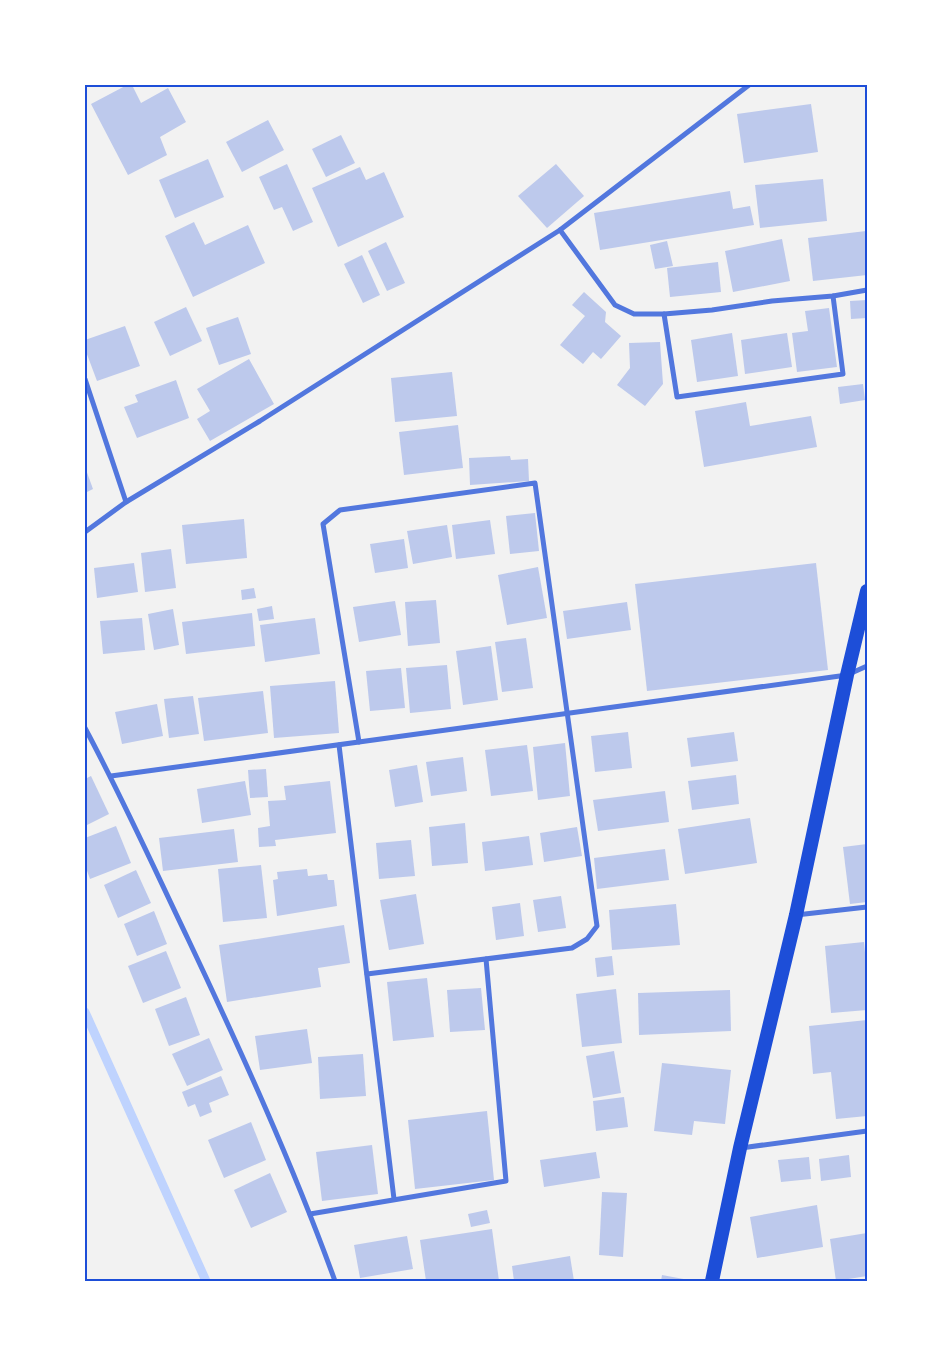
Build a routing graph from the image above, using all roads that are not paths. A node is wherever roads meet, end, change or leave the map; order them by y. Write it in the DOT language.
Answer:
graph roads {
  1 [pos="748,85"];
  2 [pos="560,230"];
  3 [pos="867,290"];
  4 [pos="833,296"];
  5 [pos="664,314"];
  6 [pos="85,379"];
  7 [pos="126,502"];
  8 [pos="85,532"];
  9 [pos="867,591"];
  10 [pos="867,666"];
  11 [pos="846,675"];
  12 [pos="568,713"];
  13 [pos="85,728"];
  14 [pos="359,742"];
  15 [pos="339,744"];
  16 [pos="111,776"];
  17 [pos="867,907"];
  18 [pos="796,915"];
  19 [pos="486,959"];
  20 [pos="367,974"];
  21 [pos="867,1131"];
  22 [pos="740,1148"];
  23 [pos="394,1199"];
  24 [pos="310,1214"];
  25 [pos="334,1281"];
  26 [pos="712,1281"];
  1 -- 2 [label="street"];
  2 -- 5 [label="street"];
  2 -- 7 [label="street"];
  3 -- 4 [label="street"];
  4 -- 5 [label="street"];
  4 -- 5 [label="street"];
  6 -- 7 [label="street"];
  7 -- 8 [label="street"];
  9 -- 11 [label="highway"];
  10 -- 11 [label="street"];
  11 -- 12 [label="street"];
  11 -- 18 [label="highway"];
  12 -- 14 [label="street"];
  12 -- 14 [label="street"];
  12 -- 19 [label="street"];
  13 -- 16 [label="street"];
  14 -- 15 [label="street"];
  15 -- 16 [label="street"];
  15 -- 20 [label="street"];
  16 -- 24 [label="street"];
  17 -- 18 [label="street"];
  18 -- 22 [label="highway"];
  19 -- 20 [label="street"];
  19 -- 23 [label="street"];
  20 -- 23 [label="street"];
  21 -- 22 [label="street"];
  22 -- 26 [label="highway"];
  23 -- 24 [label="street"];
  24 -- 25 [label="street"];
}
